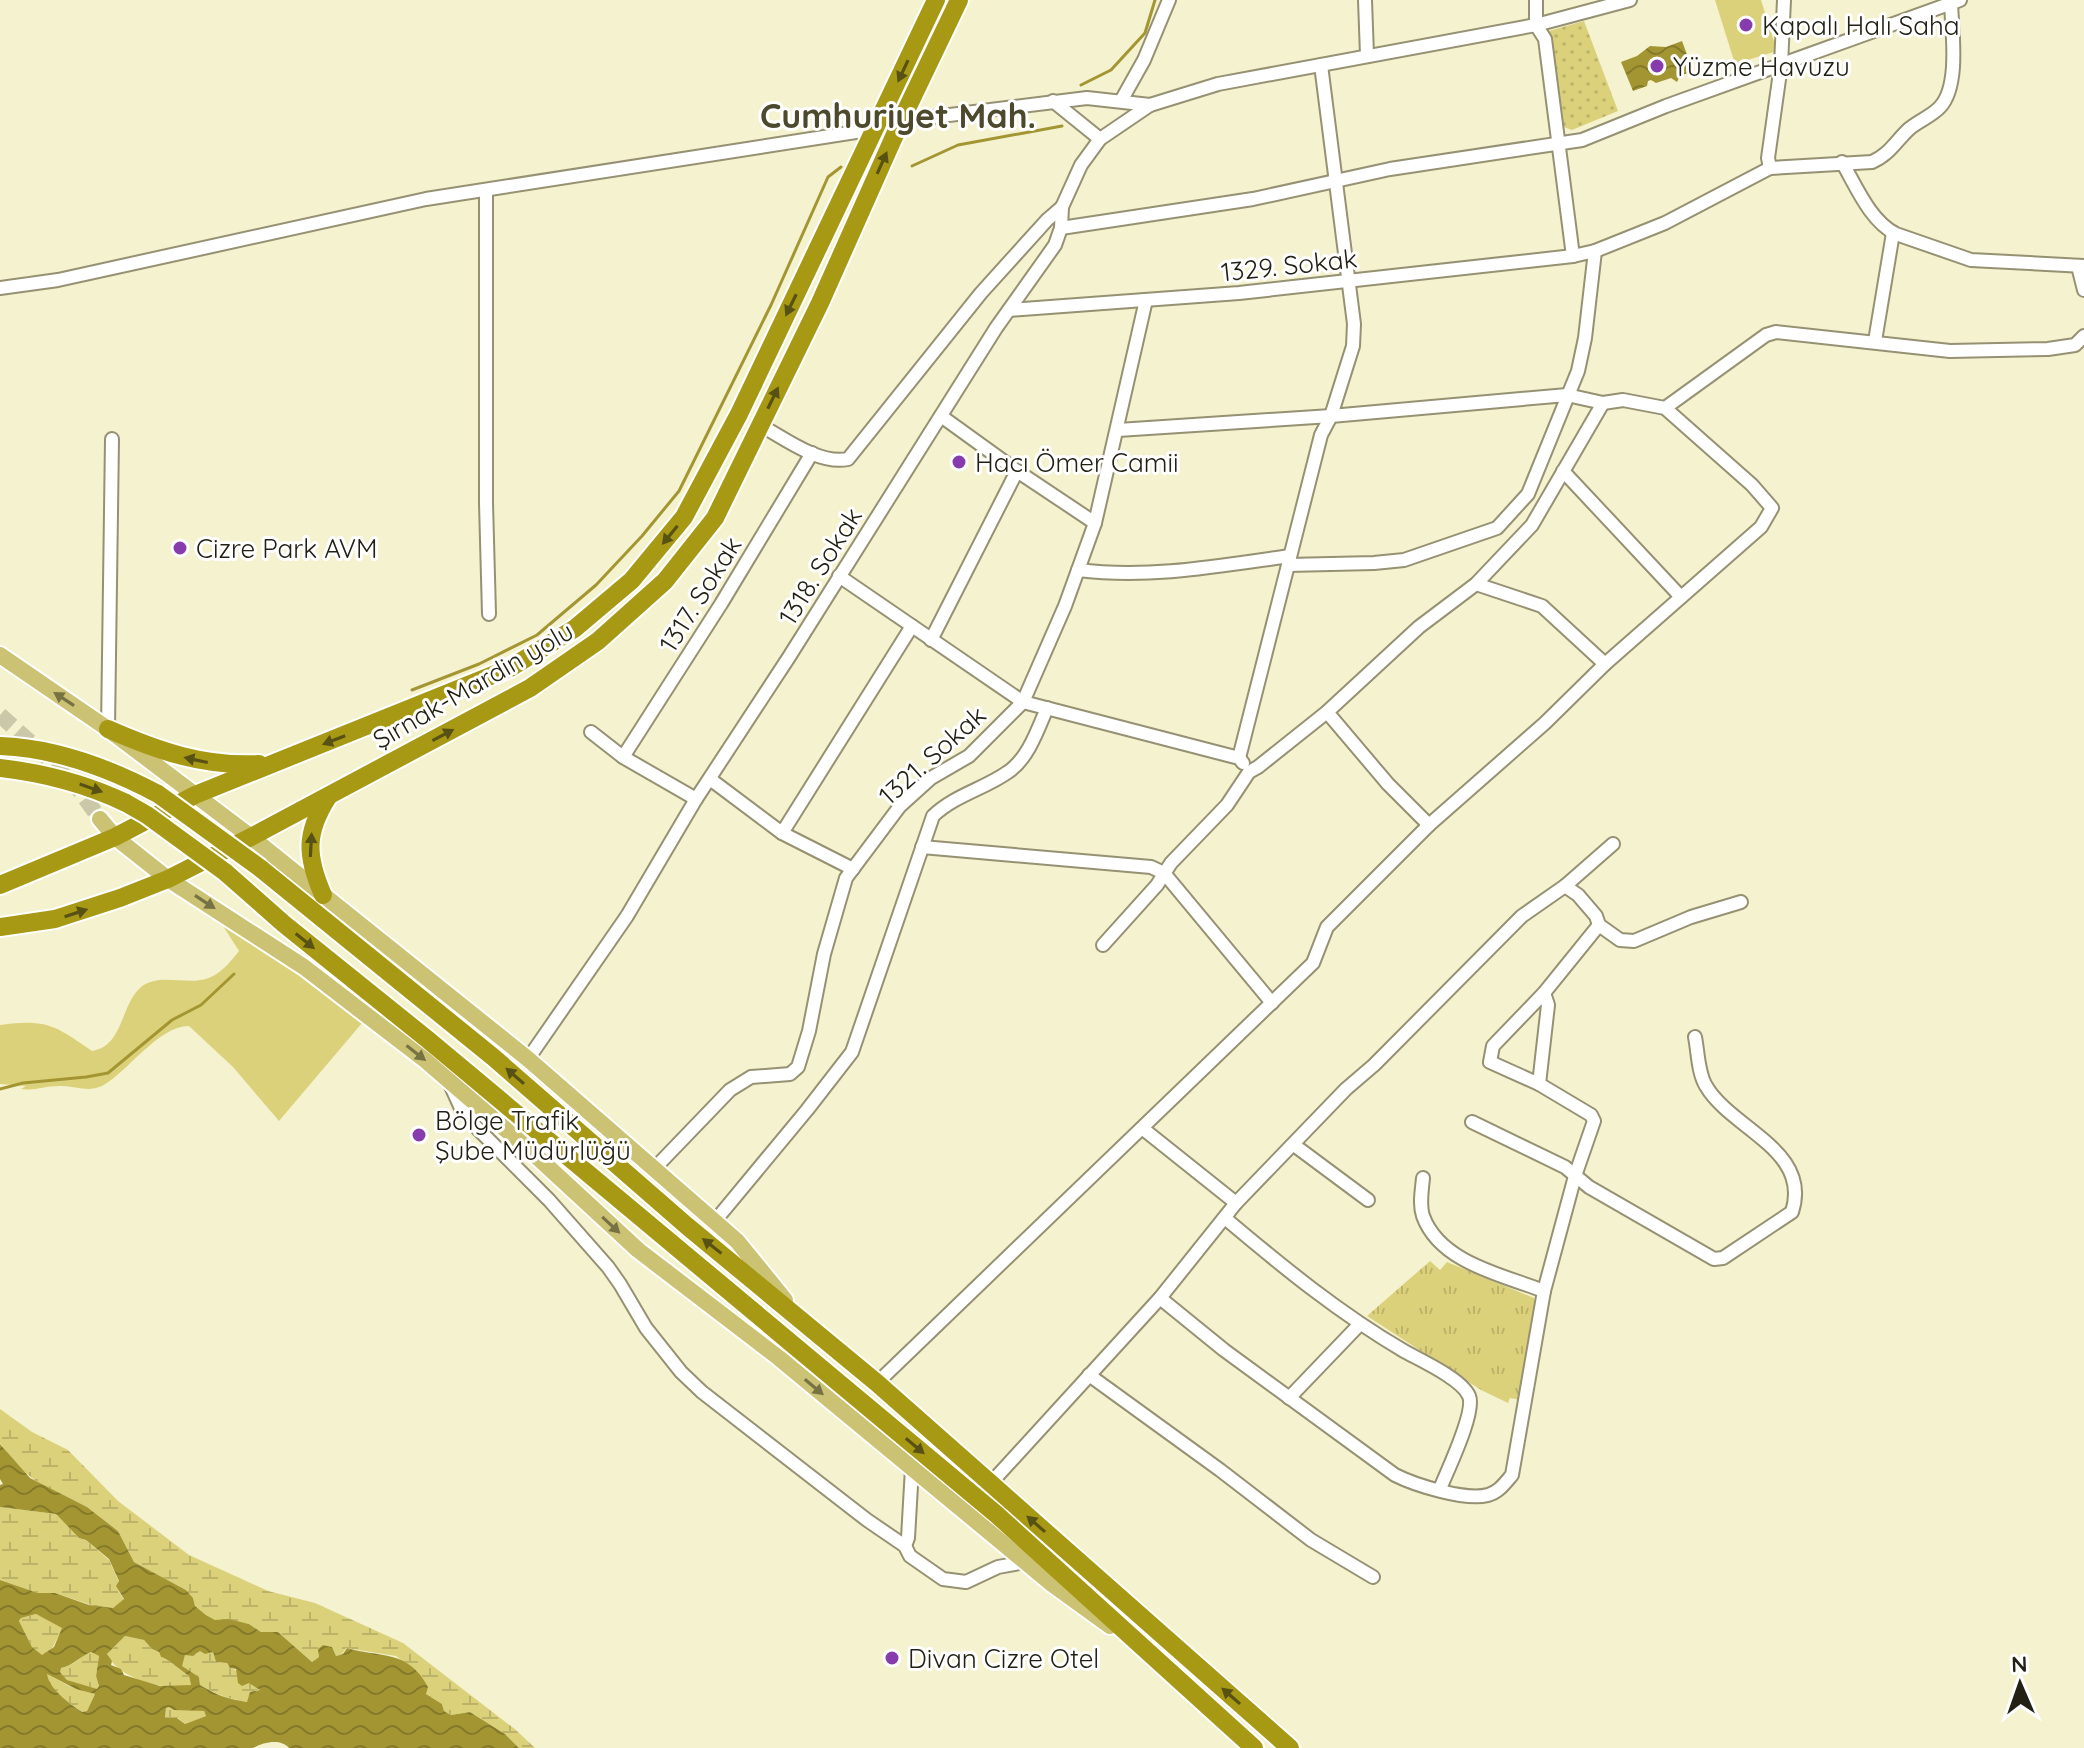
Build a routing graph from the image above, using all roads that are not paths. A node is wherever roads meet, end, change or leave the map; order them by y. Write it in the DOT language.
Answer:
graph roads {
  1 [pos="936,0"];
  2 [pos="959,0"];
  3 [pos="1169,0"];
  4 [pos="1365,0"];
  5 [pos="1536,0"];
  6 [pos="1630,0"];
  7 [pos="1784,0"];
  8 [pos="1956,2"];
  9 [pos="1536,25"];
  10 [pos="1367,55"];
  11 [pos="1321,65"];
  12 [pos="1781,65"];
  13 [pos="1053,101"];
  14 [pos="1121,101"];
  15 [pos="1150,105"];
  16 [pos="901,121"];
  17 [pos="875,129"];
  18 [pos="1100,139"];
  19 [pos="1557,144"];
  20 [pos="1842,162"];
  21 [pos="1770,168"];
  22 [pos="1336,180"];
  23 [pos="486,190"];
  24 [pos="1062,207"];
  25 [pos="1061,228"];
  26 [pos="1893,233"];
  27 [pos="1595,251"];
  28 [pos="1573,256"];
  29 [pos="2081,266"];
  30 [pos="1350,281"];
  31 [pos="0,288"];
  32 [pos="2084,290"];
  33 [pos="1146,300"];
  34 [pos="1009,310"];
  35 [pos="2084,336"];
  36 [pos="1875,341"];
  37 [pos="1567,395"];
  38 [pos="1603,403"];
  39 [pos="1665,408"];
  40 [pos="941,416"];
  41 [pos="1331,416"];
  42 [pos="760,425"];
  43 [pos="1118,430"];
  44 [pos="112,439"];
  45 [pos="812,453"];
  46 [pos="1017,471"];
  47 [pos="1563,471"];
  48 [pos="1095,523"];
  49 [pos="1289,560"];
  50 [pos="1078,570"];
  51 [pos="839,576"];
  52 [pos="1476,584"];
  53 [pos="1681,597"];
  54 [pos="489,614"];
  55 [pos="912,626"];
  56 [pos="931,640"];
  57 [pos="0,655"];
  58 [pos="1605,664"];
  59 [pos="1023,702"];
  60 [pos="1047,708"];
  61 [pos="1327,712"];
  62 [pos="108,729"];
  63 [pos="591,732"];
  64 [pos="0,746"];
  65 [pos="623,757"];
  66 [pos="1239,758"];
  67 [pos="274,763"];
  68 [pos="0,768"];
  69 [pos="1249,772"];
  70 [pos="710,779"];
  71 [pos="195,795"];
  72 [pos="328,797"];
  73 [pos="696,799"];
  74 [pos="100,819"];
  75 [pos="1429,825"];
  76 [pos="782,833"];
  77 [pos="115,837"];
  78 [pos="251,837"];
  79 [pos="1613,844"];
  80 [pos="922,847"];
  81 [pos="853,869"];
  82 [pos="1164,873"];
  83 [pos="168,879"];
  84 [pos="0,885"];
  85 [pos="1565,886"];
  86 [pos="323,895"];
  87 [pos="1741,902"];
  88 [pos="1599,925"];
  89 [pos="0,927"];
  90 [pos="1103,945"];
  91 [pos="1544,993"];
  92 [pos="1272,1003"];
  93 [pos="1695,1037"];
  94 [pos="528,1059"];
  95 [pos="449,1082"];
  96 [pos="1539,1084"];
  97 [pos="1472,1122"];
  98 [pos="1142,1128"];
  99 [pos="1294,1145"];
  100 [pos="654,1169"];
  101 [pos="1575,1176"];
  102 [pos="1423,1178"];
  103 [pos="1368,1200"];
  104 [pos="1236,1203"];
  105 [pos="1226,1219"];
  106 [pos="715,1221"];
  107 [pos="1544,1291"];
  108 [pos="1160,1298"];
  109 [pos="800,1319"];
  110 [pos="1359,1325"];
  111 [pos="1089,1375"];
  112 [pos="877,1383"];
  113 [pos="1289,1398"];
  114 [pos="912,1468"];
  115 [pos="990,1484"];
  116 [pos="1440,1489"];
  117 [pos="905,1546"];
  118 [pos="1025,1562"];
  119 [pos="1373,1577"];
  120 [pos="1166,1668"];
  121 [pos="1254,1748"];
  122 [pos="1290,1748"];
  1 -- 17 [label="highway, Şırnak-Mardin yolu, one-way"];
  2 -- 16 [label="highway, Şırnak-Mardin yolu"];
  3 -- 14 [label="street"];
  4 -- 10 [label="street"];
  5 -- 9 [label="street"];
  6 -- 9 [label="street"];
  7 -- 12 [label="street"];
  8 -- 12 [label="street"];
  8 -- 20 [label="street"];
  9 -- 10 [label="street"];
  9 -- 19 [label="street"];
  10 -- 11 [label="street"];
  11 -- 15 [label="street"];
  11 -- 22 [label="street"];
  12 -- 19 [label="street"];
  12 -- 21 [label="street"];
  13 -- 14 [label="street"];
  13 -- 16 [label="street"];
  13 -- 18 [label="street"];
  14 -- 15 [label="street"];
  15 -- 18 [label="street, 1318. Sokak"];
  42 -- 16 [label="highway, Şırnak-Mardin yolu, one-way"];
  17 -- 23 [label="street"];
  17 -- 67 [label="highway, Şırnak-Mardin yolu, one-way"];
  18 -- 24 [label="street, 1318. Sokak"];
  19 -- 22 [label="street"];
  19 -- 28 [label="street"];
  20 -- 21 [label="street"];
  20 -- 26 [label="street"];
  21 -- 27 [label="street, 1329. Sokak"];
  22 -- 25 [label="street"];
  22 -- 30 [label="street"];
  23 -- 31 [label="street"];
  23 -- 54 [label="street"];
  24 -- 25 [label="street, 1318. Sokak"];
  24 -- 45 [label="street"];
  25 -- 34 [label="street, 1318. Sokak"];
  26 -- 29 [label="street"];
  26 -- 36 [label="street"];
  27 -- 28 [label="street, 1329. Sokak"];
  27 -- 37 [label="street"];
  28 -- 30 [label="street, 1329. Sokak"];
  29 -- 32 [label="street"];
  30 -- 33 [label="street, 1329. Sokak"];
  30 -- 41 [label="street"];
  33 -- 34 [label="street, 1329. Sokak"];
  33 -- 43 [label="street, 1321. Sokak"];
  34 -- 40 [label="street, 1318. Sokak"];
  35 -- 36 [label="street"];
  36 -- 39 [label="street"];
  37 -- 38 [label="street"];
  37 -- 41 [label="street"];
  37 -- 49 [label="street"];
  38 -- 39 [label="street"];
  38 -- 47 [label="street"];
  39 -- 53 [label="street"];
  40 -- 46 [label="street"];
  40 -- 51 [label="street, 1318. Sokak"];
  41 -- 43 [label="street"];
  41 -- 49 [label="street"];
  42 -- 45 [label="street"];
  72 -- 42 [label="highway, Şırnak-Mardin yolu, one-way"];
  43 -- 48 [label="street, 1321. Sokak"];
  44 -- 62 [label="street"];
  45 -- 65 [label="street, 1317. Sokak"];
  46 -- 48 [label="street"];
  46 -- 56 [label="street"];
  47 -- 52 [label="street"];
  47 -- 53 [label="street"];
  48 -- 50 [label="street, 1321. Sokak"];
  49 -- 50 [label="street"];
  49 -- 66 [label="street"];
  50 -- 59 [label="street, 1321. Sokak"];
  51 -- 55 [label="street"];
  51 -- 70 [label="street, 1318. Sokak"];
  52 -- 58 [label="street"];
  52 -- 61 [label="street"];
  53 -- 58 [label="street"];
  55 -- 56 [label="street"];
  55 -- 76 [label="street"];
  56 -- 59 [label="street"];
  62 -- 57 [label="main road, one-way"];
  58 -- 75 [label="street"];
  59 -- 60 [label="street"];
  59 -- 81 [label="street, 1321. Sokak"];
  60 -- 66 [label="street"];
  60 -- 80 [label="street"];
  61 -- 69 [label="street"];
  61 -- 75 [label="street"];
  67 -- 62 [label="highway, one-way"];
  62 -- 71 [label="main road"];
  63 -- 65 [label="street"];
  109 -- 64 [label="highway, one-way, bridge"];
  65 -- 73 [label="street"];
  66 -- 69 [label="street"];
  67 -- 71 [label="highway, Şırnak-Mardin yolu"];
  68 -- 120 [label="highway, one-way, bridge"];
  69 -- 82 [label="street"];
  70 -- 73 [label="street, 1318. Sokak"];
  70 -- 76 [label="street"];
  71 -- 77 [label="highway, Şırnak-Mardin yolu"];
  71 -- 78 [label="main road"];
  72 -- 78 [label="highway, Şırnak-Mardin yolu"];
  86 -- 72 [label="highway, one-way"];
  73 -- 94 [label="street, 1318. Sokak"];
  74 -- 77 [label="main road"];
  75 -- 92 [label="street"];
  76 -- 81 [label="street"];
  77 -- 83 [label="main road"];
  77 -- 84 [label="highway, Şırnak-Mardin yolu"];
  78 -- 83 [label="highway, Şırnak-Mardin yolu"];
  78 -- 86 [label="main road"];
  79 -- 85 [label="street"];
  80 -- 82 [label="street"];
  80 -- 106 [label="street"];
  81 -- 100 [label="street, 1321. Sokak"];
  82 -- 90 [label="street"];
  82 -- 92 [label="street"];
  89 -- 83 [label="highway, Şırnak-Mardin yolu, one-way"];
  83 -- 95 [label="main road, one-way"];
  85 -- 88 [label="street"];
  85 -- 99 [label="street"];
  86 -- 94 [label="main road"];
  87 -- 88 [label="street"];
  88 -- 91 [label="street"];
  91 -- 96 [label="street"];
  91 -- 96 [label="street"];
  92 -- 98 [label="street"];
  93 -- 101 [label="street"];
  94 -- 100 [label="main road"];
  95 -- 114 [label="main road, one-way"];
  95 -- 117 [label="street"];
  96 -- 101 [label="street"];
  97 -- 101 [label="street"];
  98 -- 104 [label="street"];
  98 -- 112 [label="street"];
  99 -- 103 [label="street"];
  99 -- 104 [label="street"];
  100 -- 106 [label="main road"];
  101 -- 107 [label="street"];
  102 -- 107 [label="street"];
  104 -- 105 [label="street"];
  105 -- 108 [label="street"];
  105 -- 110 [label="street"];
  106 -- 109 [label="main road"];
  107 -- 116 [label="street"];
  108 -- 111 [label="street"];
  108 -- 113 [label="street"];
  109 -- 112 [label="highway"];
  110 -- 113 [label="street"];
  110 -- 116 [label="street"];
  111 -- 115 [label="street"];
  111 -- 119 [label="street"];
  112 -- 115 [label="highway"];
  113 -- 116 [label="street"];
  114 -- 117 [label="street"];
  114 -- 118 [label="main road"];
  122 -- 115 [label="highway, one-way"];
  117 -- 118 [label="street"];
  118 -- 120 [label="main road"];
  120 -- 121 [label="highway"];
}
